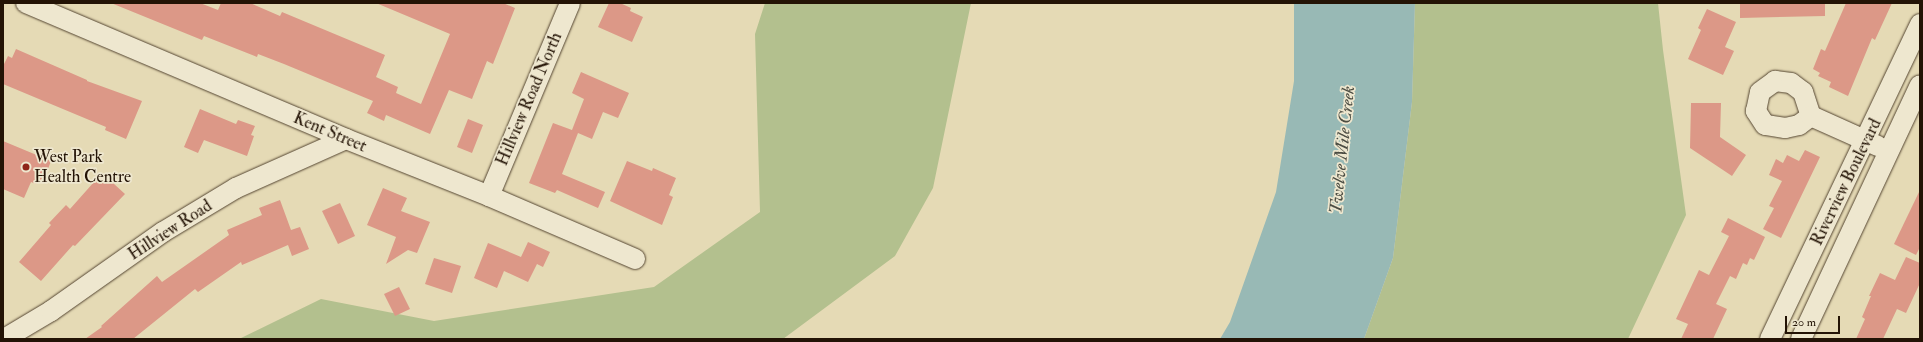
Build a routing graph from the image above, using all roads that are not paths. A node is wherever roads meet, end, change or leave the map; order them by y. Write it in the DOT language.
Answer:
graph roads {
  1 [pos="26,3"];
  2 [pos="570,3"];
  3 [pos="1920,24"];
  4 [pos="1920,85"];
  5 [pos="1811,116"];
  6 [pos="346,139"];
  7 [pos="1866,140"];
  8 [pos="1889,152"];
  9 [pos="489,196"];
  10 [pos="636,258"];
  11 [pos="4,339"];
  12 [pos="1770,339"];
  13 [pos="1801,339"];
  1 -- 6 [label="street, Kent Street"];
  2 -- 9 [label="street, Hillview Road North"];
  3 -- 7 [label="street, Riverview Boulevard"];
  4 -- 8 [label="street, Riverview Boulevard"];
  5 -- 7 [label="street"];
  6 -- 9 [label="street, Kent Street"];
  6 -- 11 [label="street, Hillview Road"];
  7 -- 8 [label="street"];
  7 -- 12 [label="street, Riverview Boulevard"];
  8 -- 13 [label="street, Riverview Boulevard"];
  9 -- 10 [label="street, Kent Street"];
}
